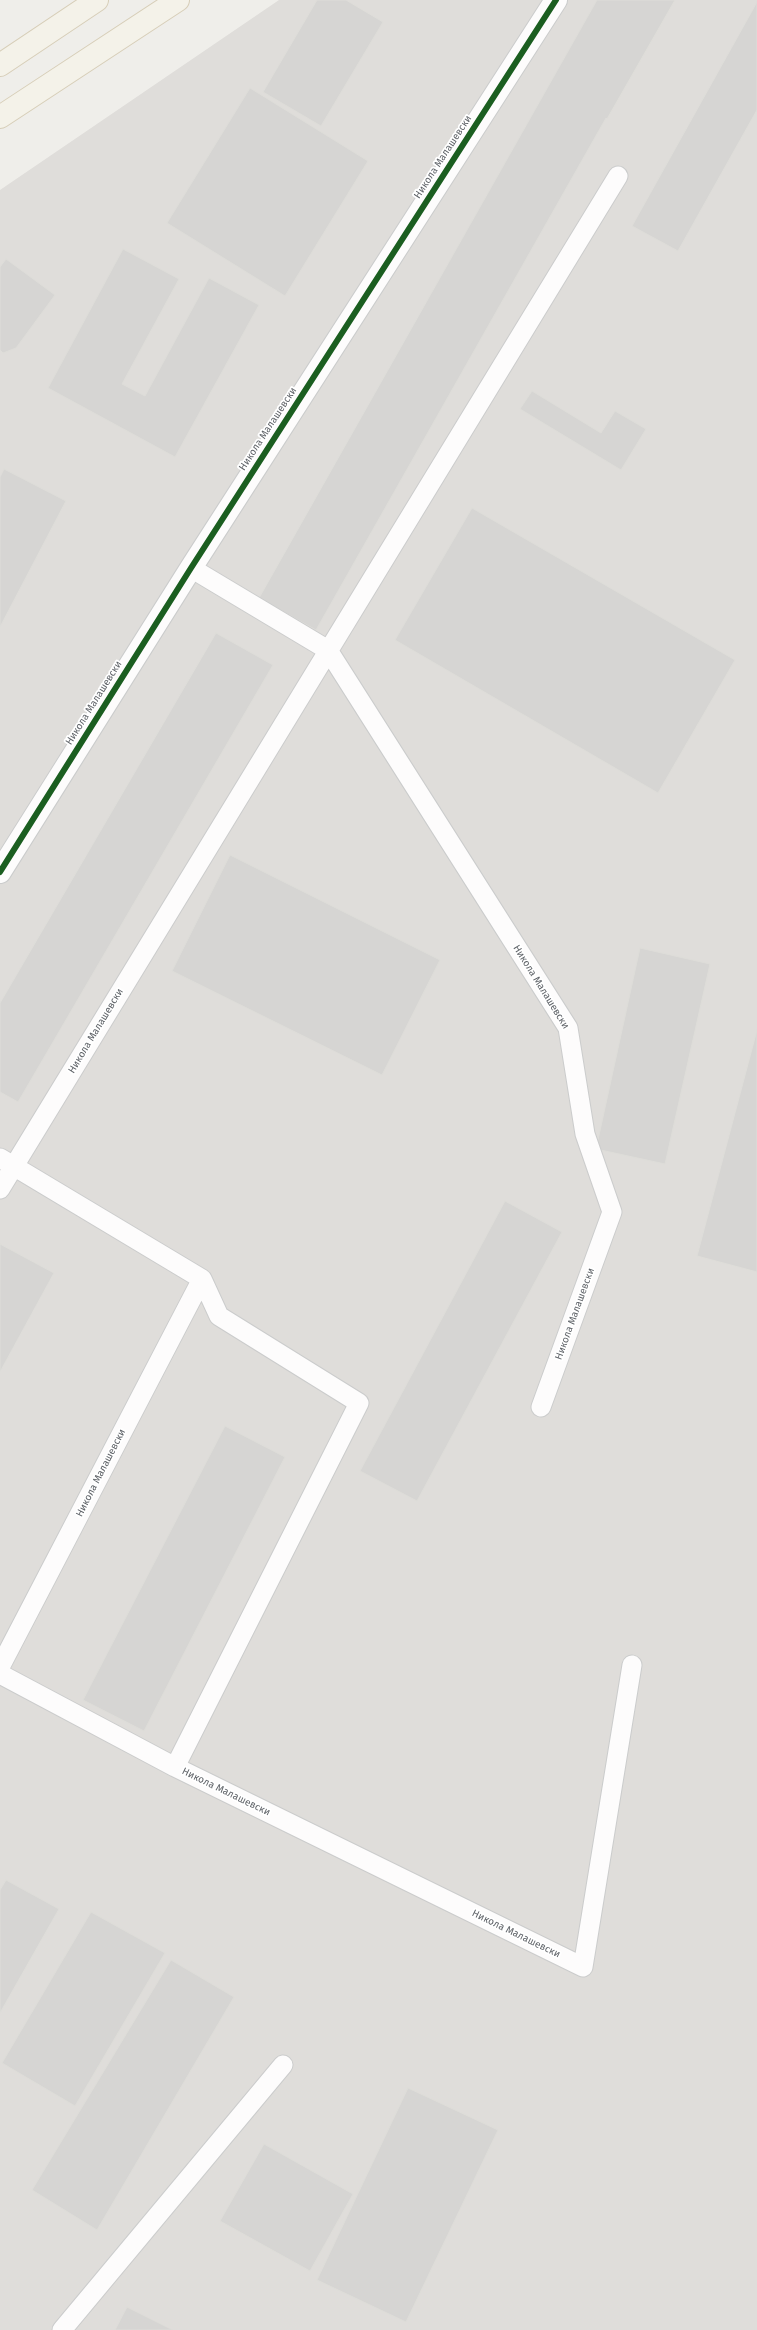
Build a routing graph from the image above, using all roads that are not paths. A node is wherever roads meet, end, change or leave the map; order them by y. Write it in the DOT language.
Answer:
graph roads {
  1 [pos="96,0"];
  2 [pos="178,0"];
  3 [pos="556,0"];
  4 [pos="0,64"];
  5 [pos="0,117"];
  6 [pos="618,176"];
  7 [pos="191,568"];
  8 [pos="328,650"];
  9 [pos="0,872"];
  10 [pos="7,1162"];
  11 [pos="0,1189"];
  12 [pos="202,1279"];
  13 [pos="541,1407"];
  14 [pos="632,1665"];
  15 [pos="0,1667"];
  16 [pos="0,1674"];
  17 [pos="175,1767"];
  18 [pos="283,2066"];
  19 [pos="62,2330"];
  1 -- 4 [label="main road"];
  2 -- 5 [label="main road"];
  3 -- 7 [label="street, Никола Малашевски"];
  6 -- 8 [label="lane, Никола Малашевски"];
  7 -- 8 [label="lane, Никола Малашевски"];
  7 -- 9 [label="street, Никола Малашевски"];
  8 -- 10 [label="lane, Никола Малашевски"];
  8 -- 13 [label="lane, Никола Малашевски"];
  10 -- 11 [label="lane, Никола Малашевски"];
  10 -- 12 [label="lane"];
  12 -- 15 [label="lane, Никола Малашевски"];
  12 -- 17 [label="lane, Никола Малашевски"];
  14 -- 17 [label="lane, Никола Малашевски"];
  16 -- 17 [label="lane, Никола Малашевски"];
  18 -- 19 [label="lane"];
}
